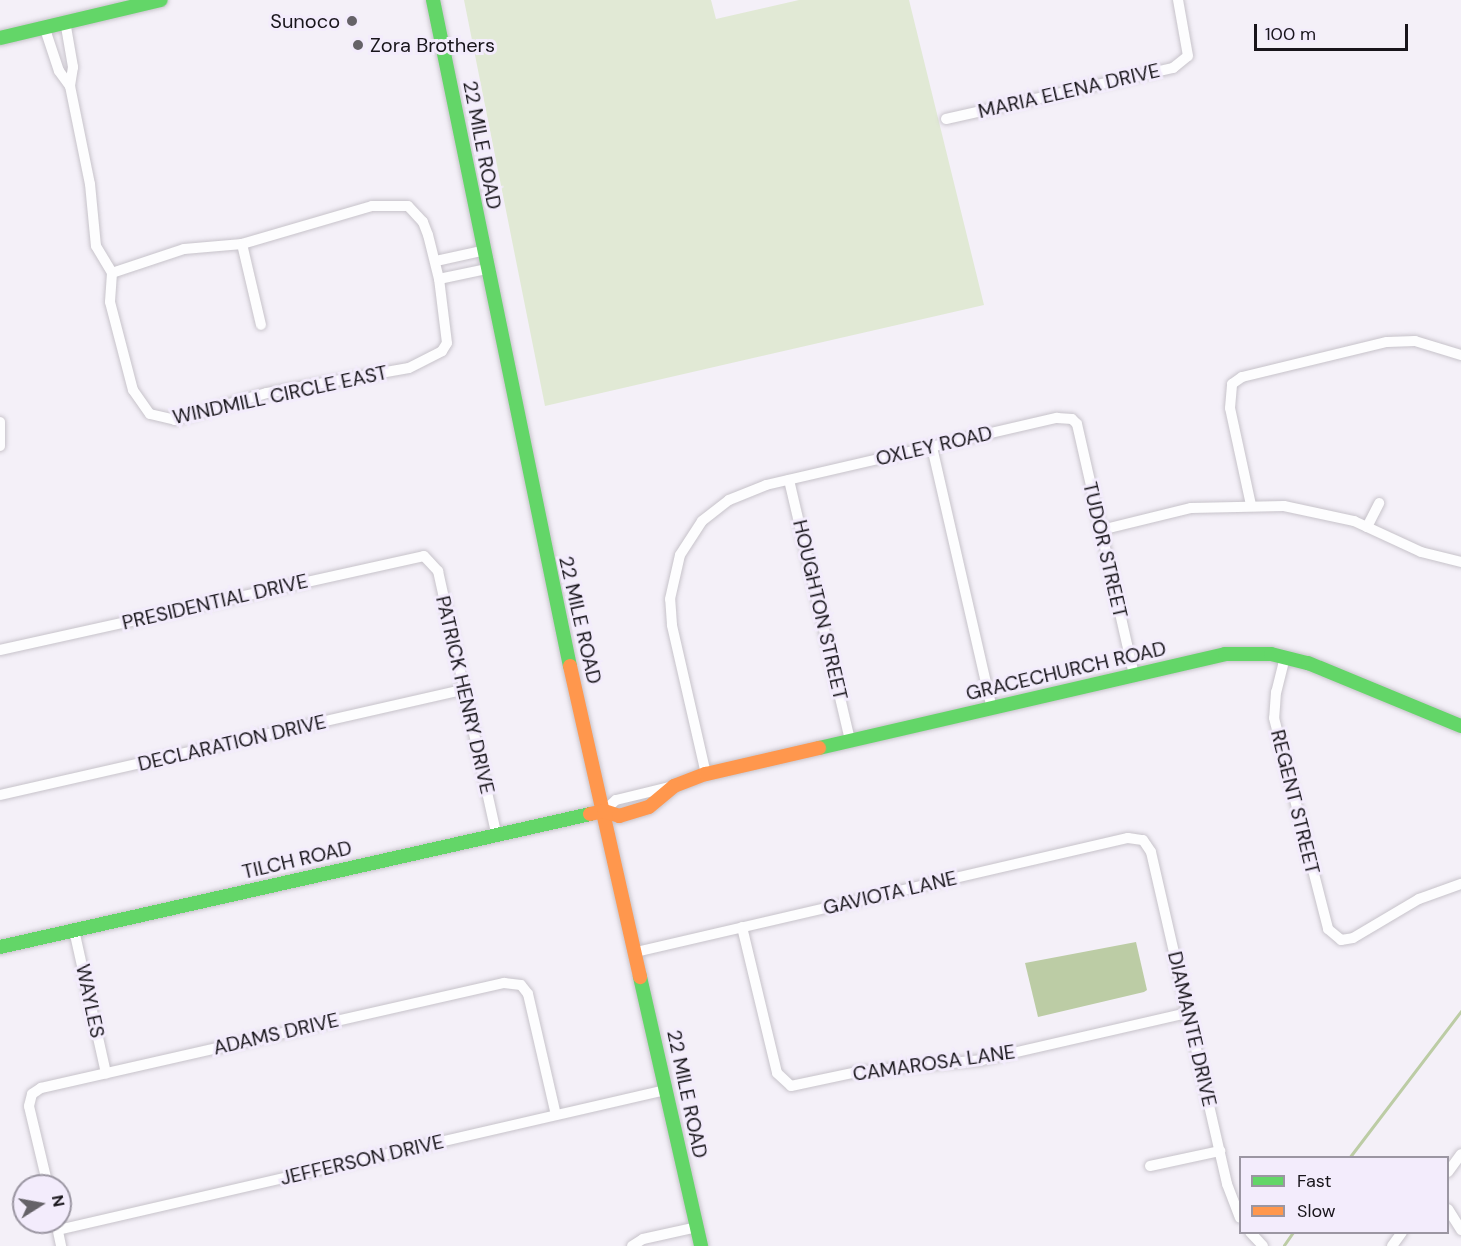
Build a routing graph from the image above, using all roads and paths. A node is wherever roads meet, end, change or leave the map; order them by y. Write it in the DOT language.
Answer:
graph roads {
  1 [pos="161,0"];
  2 [pos="433,0"];
  3 [pos="1178,0"];
  4 [pos="65,21"];
  5 [pos="44,26"];
  6 [pos="0,38"];
  7 [pos="69,86"];
  8 [pos="946,119"];
  9 [pos="242,244"];
  10 [pos="482,251"];
  11 [pos="436,261"];
  12 [pos="486,269"];
  13 [pos="112,273"];
  14 [pos="439,279"];
  15 [pos="261,325"];
  16 [pos="1461,355"];
  17 [pos="0,422"];
  18 [pos="1077,424"];
  19 [pos="0,446"];
  20 [pos="932,447"];
  21 [pos="789,480"];
  22 [pos="1379,503"];
  23 [pos="1251,505"];
  24 [pos="1366,527"];
  25 [pos="1101,530"];
  26 [pos="430,559"];
  27 [pos="1461,562"];
  28 [pos="0,650"];
  29 [pos="1285,657"];
  30 [pos="1134,675"];
  31 [pos="465,690"];
  32 [pos="992,708"];
  33 [pos="1461,726"];
  34 [pos="850,741"];
  35 [pos="706,774"];
  36 [pos="0,795"];
  37 [pos="604,811"];
  38 [pos="496,833"];
  39 [pos="1143,840"];
  40 [pos="1461,884"];
  41 [pos="742,927"];
  42 [pos="74,930"];
  43 [pos="0,947"];
  44 [pos="636,952"];
  45 [pos="1188,1013"];
  46 [pos="106,1073"];
  47 [pos="666,1090"];
  48 [pos="556,1115"];
  49 [pos="1220,1151"];
  50 [pos="1461,1154"];
  51 [pos="1150,1166"];
  52 [pos="1449,1171"];
  53 [pos="45,1174"];
  54 [pos="1449,1211"];
  55 [pos="1239,1215"];
  56 [pos="72,1223"];
  57 [pos="697,1227"];
  58 [pos="1461,1230"];
  59 [pos="1251,1234"];
  60 [pos="1401,1234"];
  61 [pos="632,1246"];
  62 [pos="701,1246"];
  63 [pos="1263,1246"];
  64 [pos="1392,1246"];
  1 -- 4 [label="street"];
  2 -- 10 [label="street, 22 MILE ROAD"];
  3 -- 8 [label="street, MARIA ELENA DRIVE"];
  4 -- 5 [label="street"];
  4 -- 7 [label="street"];
  5 -- 6 [label="street"];
  5 -- 7 [label="street"];
  7 -- 13 [label="street"];
  9 -- 11 [label="street"];
  9 -- 13 [label="street"];
  9 -- 15 [label="street"];
  10 -- 11 [label="street"];
  10 -- 12 [label="street, 22 MILE ROAD"];
  11 -- 14 [label="street"];
  12 -- 14 [label="street"];
  12 -- 37 [label="street, 22 MILE ROAD"];
  13 -- 14 [label="street, WINDMILL CIRCLE EAST"];
  16 -- 23 [label="street"];
  17 -- 19 [label="street"];
  18 -- 20 [label="street, OXLEY ROAD"];
  18 -- 25 [label="street, TUDOR STREET"];
  20 -- 21 [label="street, OXLEY ROAD"];
  20 -- 32 [label="street"];
  21 -- 34 [label="street, HOUGHTON STREET"];
  21 -- 35 [label="street, OXLEY ROAD"];
  22 -- 24 [label="street"];
  23 -- 24 [label="street"];
  23 -- 25 [label="street"];
  24 -- 27 [label="street"];
  25 -- 30 [label="street, TUDOR STREET"];
  26 -- 28 [label="street, PRESIDENTIAL DRIVE"];
  26 -- 31 [label="street, PATRICK HENRY DRIVE"];
  29 -- 30 [label="street, GRACECHURCH ROAD"];
  29 -- 33 [label="street, GRACECHURCH ROAD"];
  29 -- 40 [label="street, REGENT STREET"];
  30 -- 32 [label="street, GRACECHURCH ROAD"];
  31 -- 36 [label="street, DECLARATION DRIVE"];
  31 -- 38 [label="street, PATRICK HENRY DRIVE"];
  32 -- 34 [label="street, GRACECHURCH ROAD"];
  34 -- 35 [label="street, GRACECHURCH ROAD"];
  35 -- 37 [label="street, GRACECHURCH ROAD"];
  37 -- 38 [label="street, TILCH ROAD"];
  37 -- 44 [label="street, 22 MILE ROAD"];
  38 -- 42 [label="street, TILCH ROAD"];
  39 -- 41 [label="street, GAVIOTA LANE"];
  39 -- 45 [label="street, DIAMANTE DRIVE"];
  41 -- 44 [label="street, GAVIOTA LANE"];
  41 -- 45 [label="street, CAMAROSA LANE"];
  42 -- 43 [label="street, TILCH ROAD"];
  42 -- 46 [label="street, WAYLES"];
  44 -- 47 [label="street, 22 MILE ROAD"];
  45 -- 49 [label="street, DIAMANTE DRIVE"];
  46 -- 48 [label="street, ADAMS DRIVE"];
  46 -- 53 [label="street, ADAMS DRIVE"];
  47 -- 48 [label="street, JEFFERSON DRIVE"];
  47 -- 57 [label="street, 22 MILE ROAD"];
  48 -- 56 [label="street, JEFFERSON DRIVE"];
  49 -- 51 [label="street"];
  49 -- 55 [label="street, DIAMANTE DRIVE"];
  50 -- 52 [label="street"];
  54 -- 58 [label="street"];
  57 -- 61 [label="street"];
  57 -- 62 [label="street, 22 MILE ROAD"];
  59 -- 63 [label="street"];
  60 -- 64 [label="street"];
}
